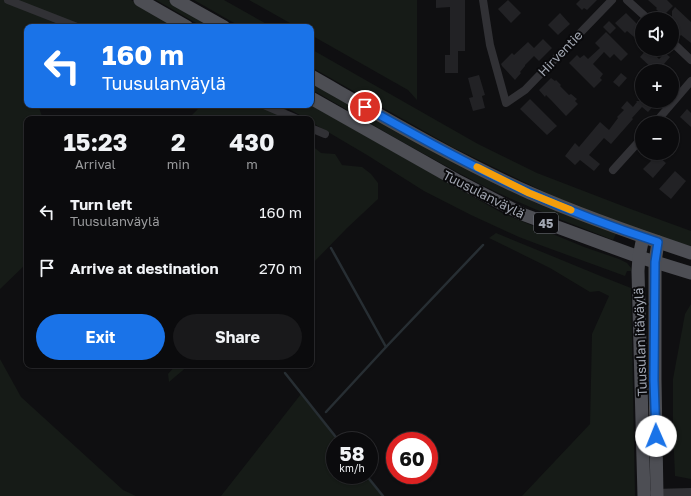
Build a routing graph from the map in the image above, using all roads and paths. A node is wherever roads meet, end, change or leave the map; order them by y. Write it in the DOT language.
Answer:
graph roads {
  1 [pos="8,0"];
  2 [pos="140,0"];
  3 [pos="176,0"];
  4 [pos="483,0"];
  5 [pos="612,0"];
  6 [pos="627,0"];
  7 [pos="640,12"];
  8 [pos="69,24"];
  9 [pos="181,24"];
  10 [pos="219,24"];
  11 [pos="679,49"];
  12 [pos="691,60"];
  13 [pos="314,78"];
  14 [pos="691,81"];
  15 [pos="314,100"];
  16 [pos="271,108"];
  17 [pos="290,116"];
  18 [pos="661,116"];
  19 [pos="314,129"];
  20 [pos="325,134"];
  21 [pos="635,146"];
  22 [pos="613,170"];
  23 [pos="643,237"];
  24 [pos="658,242"];
  25 [pos="691,253"];
  26 [pos="639,257"];
  27 [pos="655,262"];
  28 [pos="691,273"];
  29 [pos="691,492"];
  30 [pos="650,494"];
  1 -- 8 [label="street"];
  2 -- 9 [label="main road"];
  3 -- 10 [label="main road"];
  4 -- 5 [label="street, Hirventie"];
  6 -- 7 [label="street"];
  11 -- 12 [label="street"];
  13 -- 23 [label="main road, Tuusulanväylä / 45"];
  14 -- 18 [label="street"];
  15 -- 26 [label="main road, Tuusulanväylä / 45"];
  16 -- 17 [label="street"];
  19 -- 20 [label="street"];
  21 -- 22 [label="street"];
  23 -- 24 [label="main road, Tuusulanväylä / 45"];
  23 -- 26 [label="main road, Tuusulan itäväylä"];
  24 -- 25 [label="main road, Tuusulanväylä / 45"];
  24 -- 27 [label="main road, Tuusulan itäväylä"];
  26 -- 27 [label="main road, Tuusulanväylä / 45"];
  26 -- 30 [label="main road, Tuusulan itäväylä"];
  27 -- 28 [label="main road, Tuusulanväylä / 45"];
  27 -- 30 [label="main road, Tuusulan itäväylä"];
  29 -- 30 [label="street"];
}
